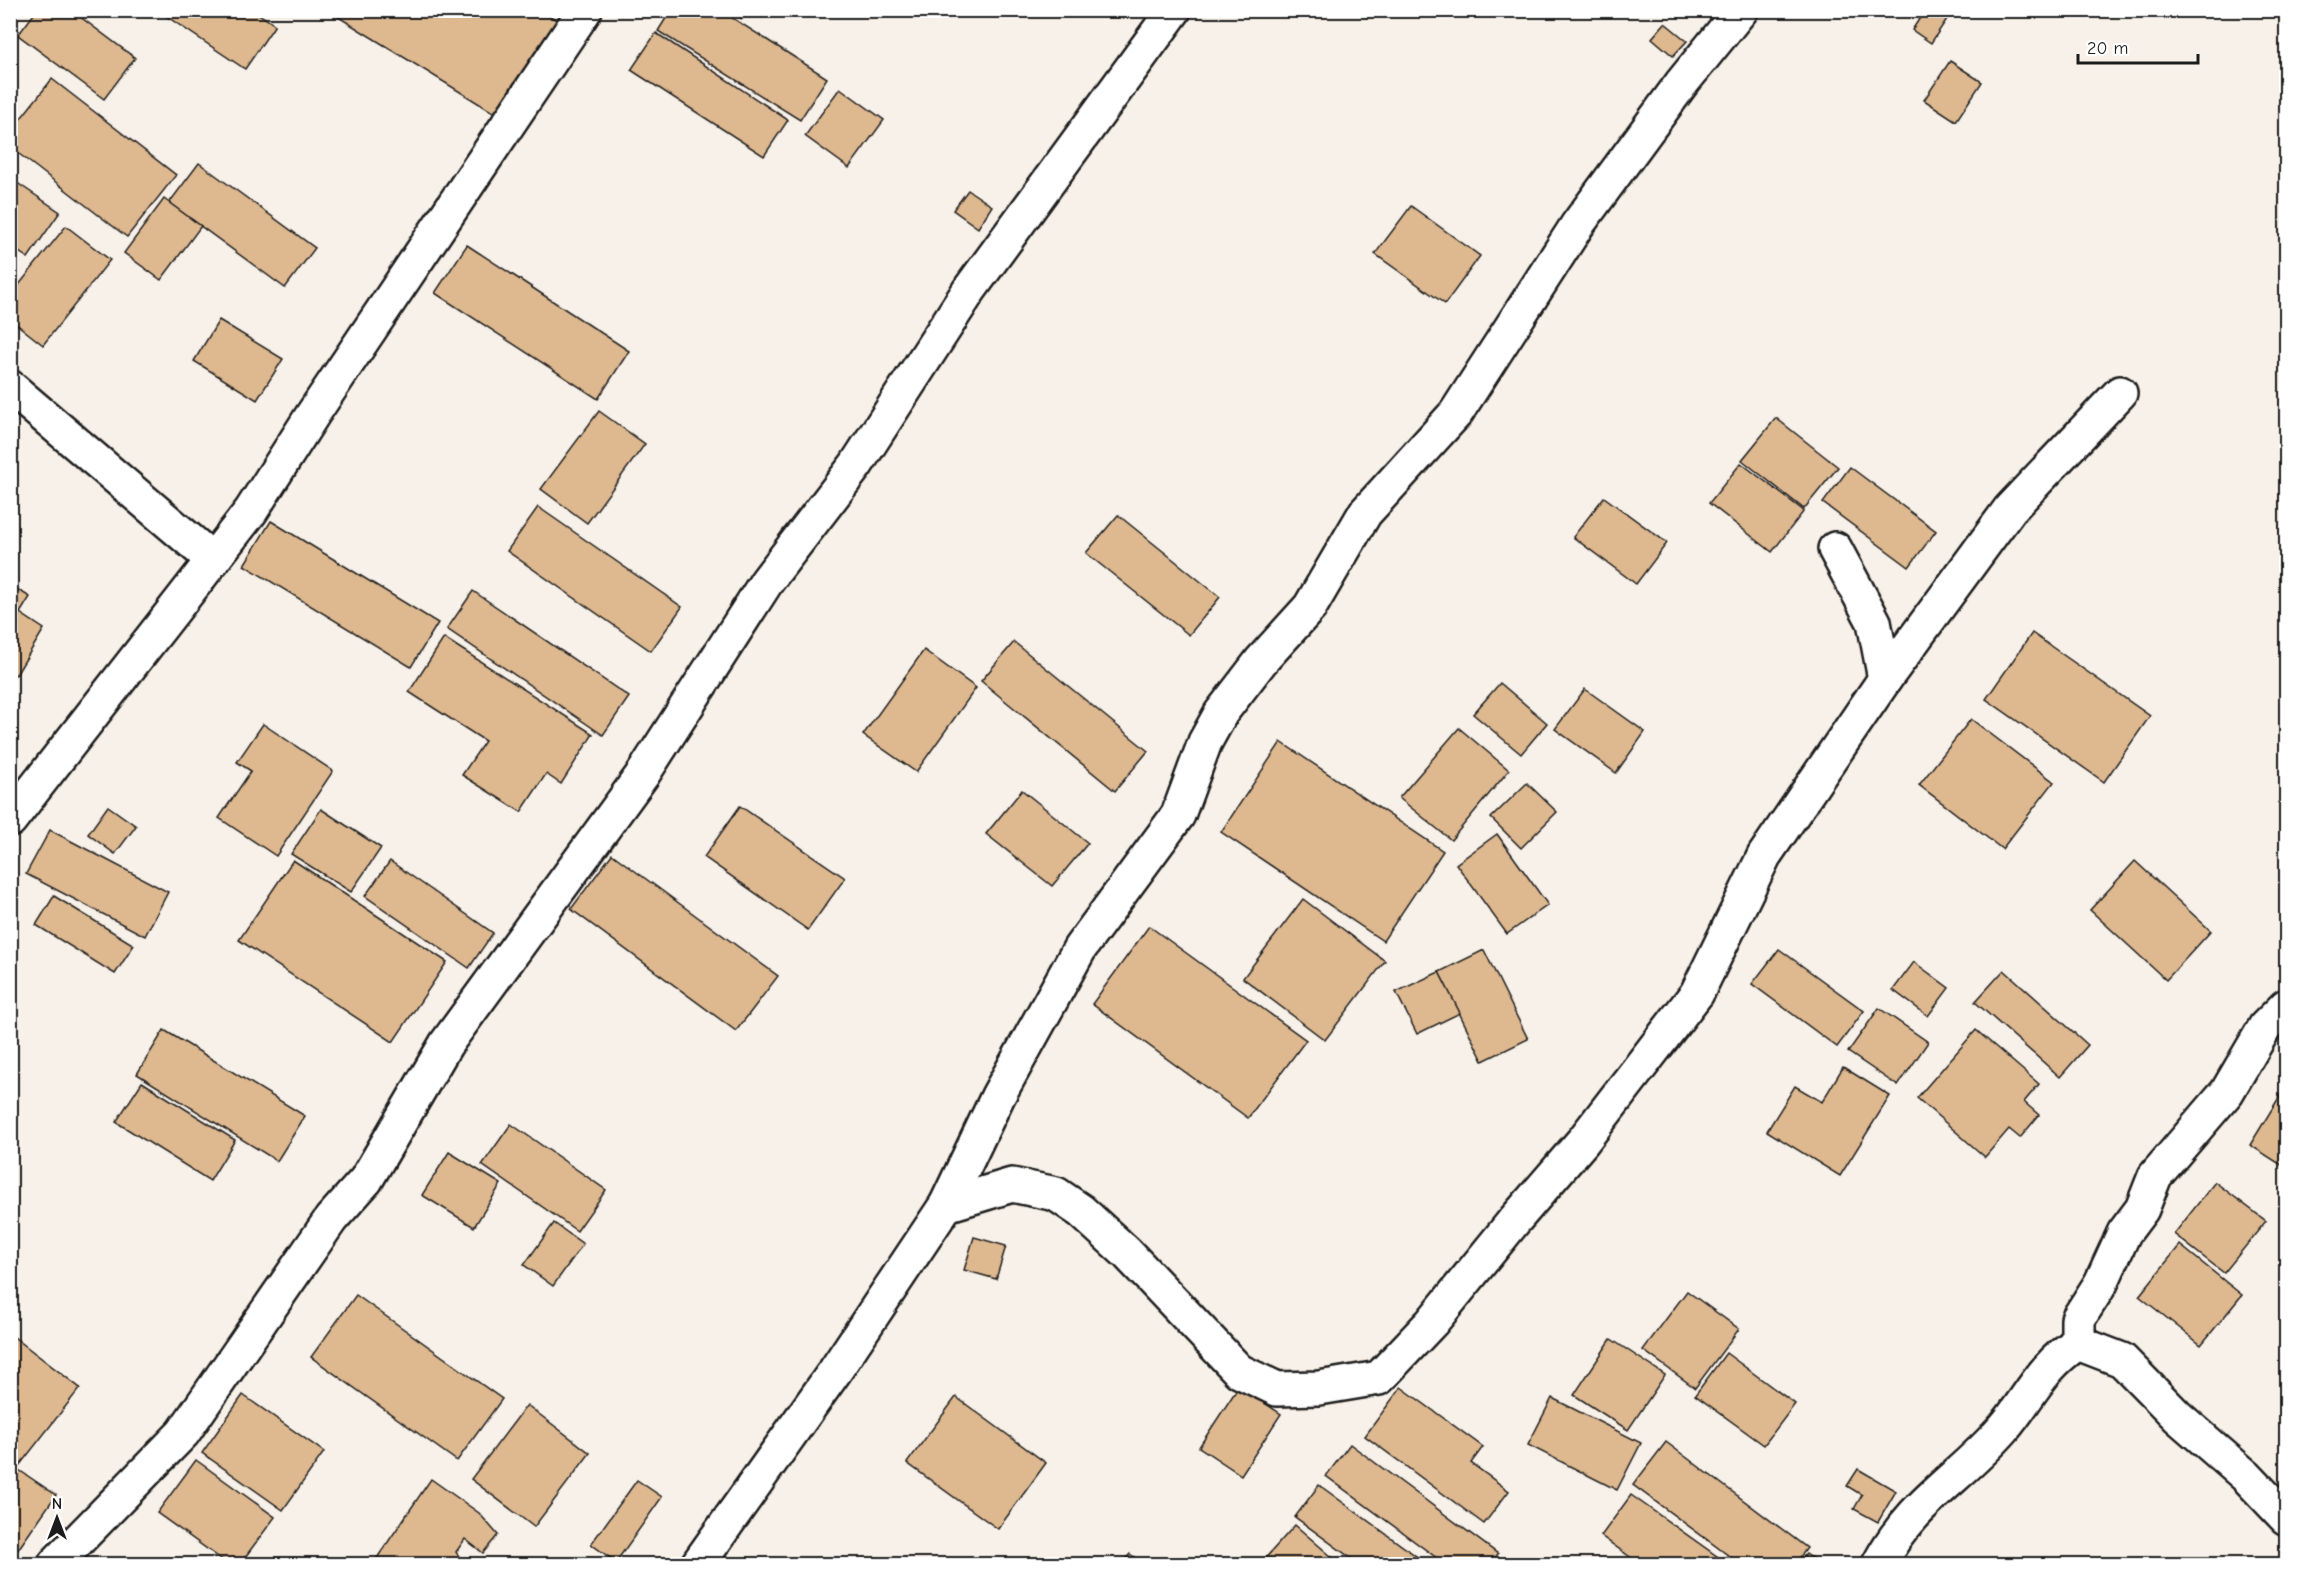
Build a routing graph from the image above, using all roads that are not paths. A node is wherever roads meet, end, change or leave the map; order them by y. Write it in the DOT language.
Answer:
graph roads {
  1 [pos="585,10"];
  2 [pos="1174,10"];
  3 [pos="1741,10"];
  4 [pos="10,387"];
  5 [pos="2120,393"];
  6 [pos="1835,549"];
  7 [pos="213,560"];
  8 [pos="1885,680"];
  9 [pos="10,820"];
  10 [pos="2286,1006"];
  11 [pos="946,1204"];
  12 [pos="2078,1343"];
  13 [pos="2286,1518"];
  14 [pos="54,1564"];
  15 [pos="698,1564"];
  16 [pos="1879,1564"];
  1 -- 7 [label="street"];
  2 -- 14 [label="street"];
  3 -- 11 [label="street"];
  4 -- 7 [label="street"];
  5 -- 8 [label="street"];
  6 -- 8 [label="street"];
  7 -- 9 [label="street"];
  8 -- 11 [label="street"];
  10 -- 12 [label="street"];
  11 -- 15 [label="street"];
  12 -- 13 [label="street"];
  12 -- 16 [label="street"];
}
